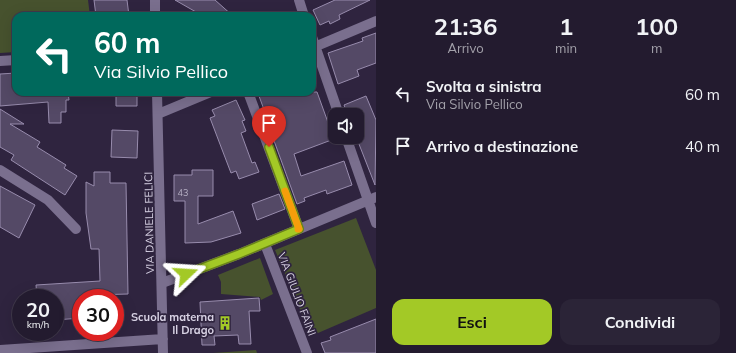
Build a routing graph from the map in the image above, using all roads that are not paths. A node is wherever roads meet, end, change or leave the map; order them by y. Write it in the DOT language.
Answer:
graph roads {
  1 [pos="299,0"];
  2 [pos="303,12"];
  3 [pos="376,21"];
  4 [pos="316,43"];
  5 [pos="316,52"];
  6 [pos="12,60"];
  7 [pos="0,62"];
  8 [pos="157,96"];
  9 [pos="201,96"];
  10 [pos="249,96"];
  11 [pos="336,108"];
  12 [pos="158,114"];
  13 [pos="349,144"];
  14 [pos="0,170"];
  15 [pos="372,199"];
  16 [pos="376,222"];
  17 [pos="299,229"];
  18 [pos="76,230"];
  19 [pos="264,244"];
  20 [pos="162,283"];
  21 [pos="163,339"];
  22 [pos="0,350"];
  23 [pos="164,353"];
  24 [pos="307,353"];
  1 -- 2 [label="street"];
  3 -- 4 [label="street"];
  5 -- 11 [label="street"];
  6 -- 7 [label="street"];
  8 -- 12 [label="street, VIA DANIELE FELICI"];
  9 -- 12 [label="street"];
  10 -- 17 [label="street"];
  12 -- 20 [label="street, VIA DANIELE FELICI"];
  13 -- 15 [label="street"];
  14 -- 18 [label="street"];
  15 -- 16 [label="street"];
  15 -- 17 [label="street"];
  17 -- 19 [label="street"];
  19 -- 20 [label="street"];
  19 -- 24 [label="street, VIA GIULIO FAINI"];
  20 -- 21 [label="street, VIA DANIELE FELICI"];
  21 -- 22 [label="street"];
  21 -- 23 [label="street, VIA DANIELE FELICI"];
}
